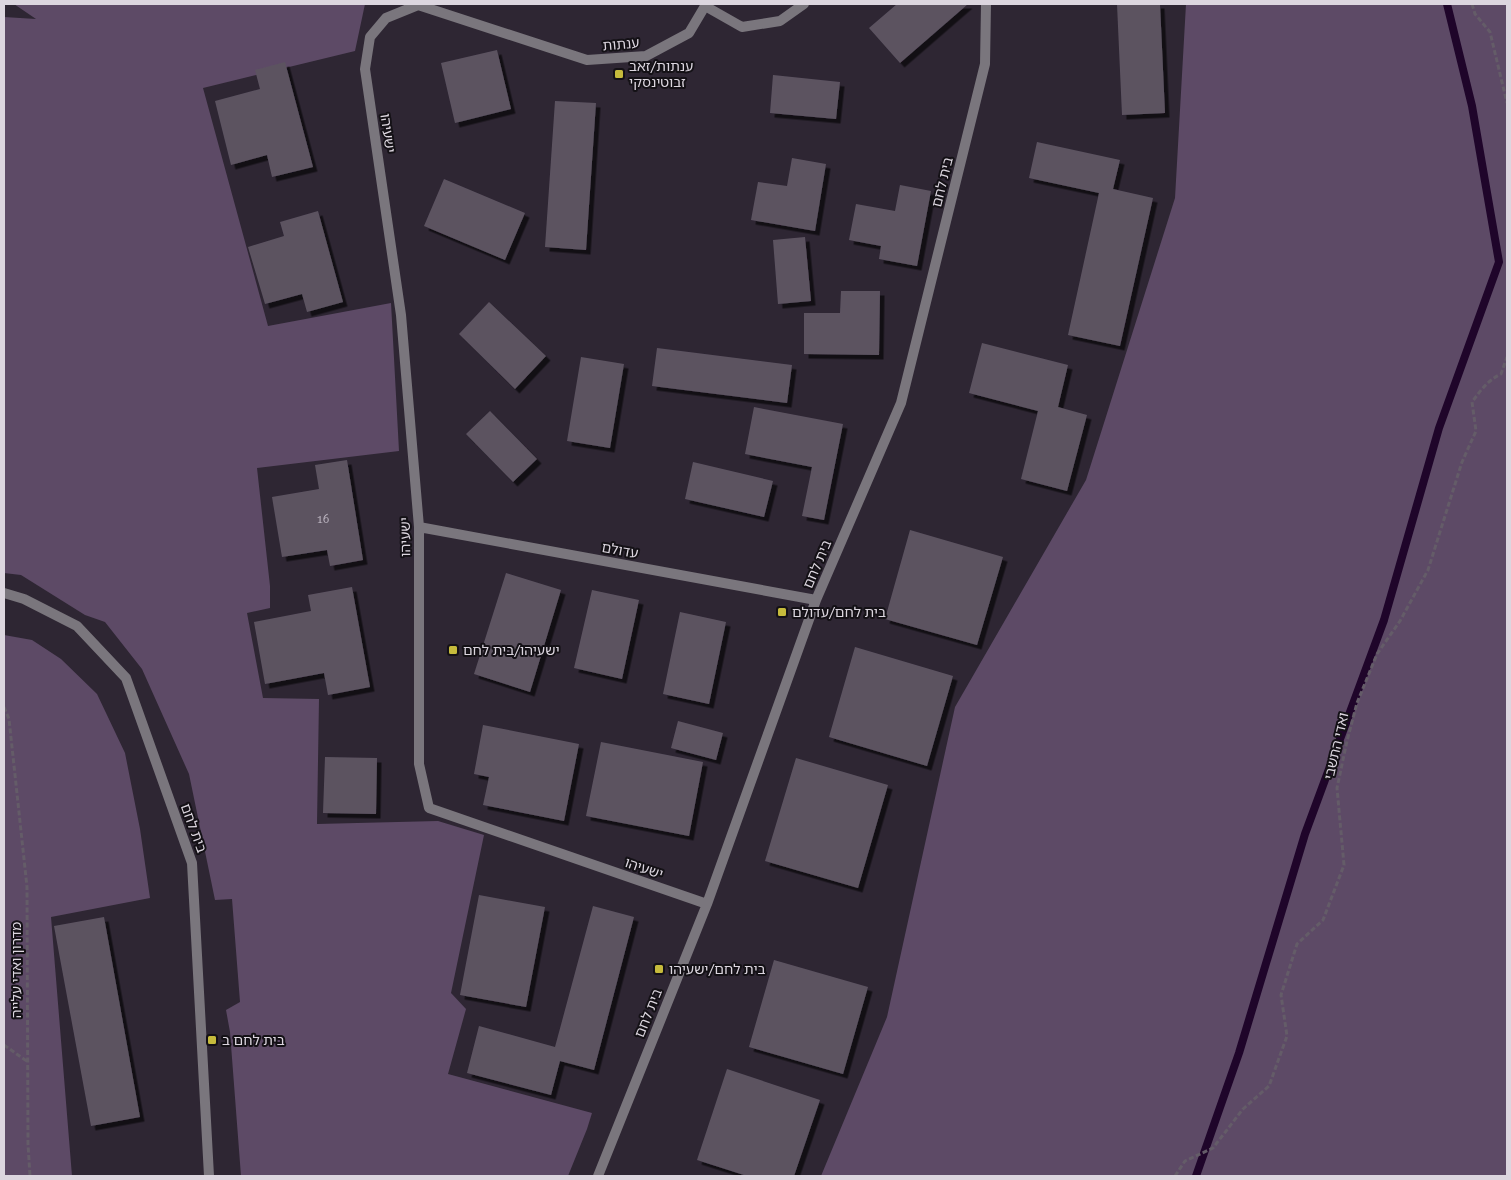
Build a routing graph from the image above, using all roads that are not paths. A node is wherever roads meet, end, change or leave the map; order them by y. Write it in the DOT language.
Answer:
graph roads {
  1 [pos="417,4"];
  2 [pos="804,4"];
  3 [pos="986,4"];
  4 [pos="705,5"];
  5 [pos="419,528"];
  6 [pos="4,593"];
  7 [pos="816,600"];
  8 [pos="707,904"];
  9 [pos="208,1176"];
  10 [pos="598,1176"];
  1 -- 4 [label="street, ענתות"];
  1 -- 5 [label="street, ישעיהו"];
  2 -- 4 [label="street, ענתות"];
  3 -- 7 [label="street, בית לחם"];
  5 -- 7 [label="street, עדולם"];
  5 -- 8 [label="street, ישעיהו"];
  6 -- 9 [label="street, בית לחם"];
  7 -- 8 [label="street, בית לחם"];
  8 -- 10 [label="street, בית לחם"];
}
